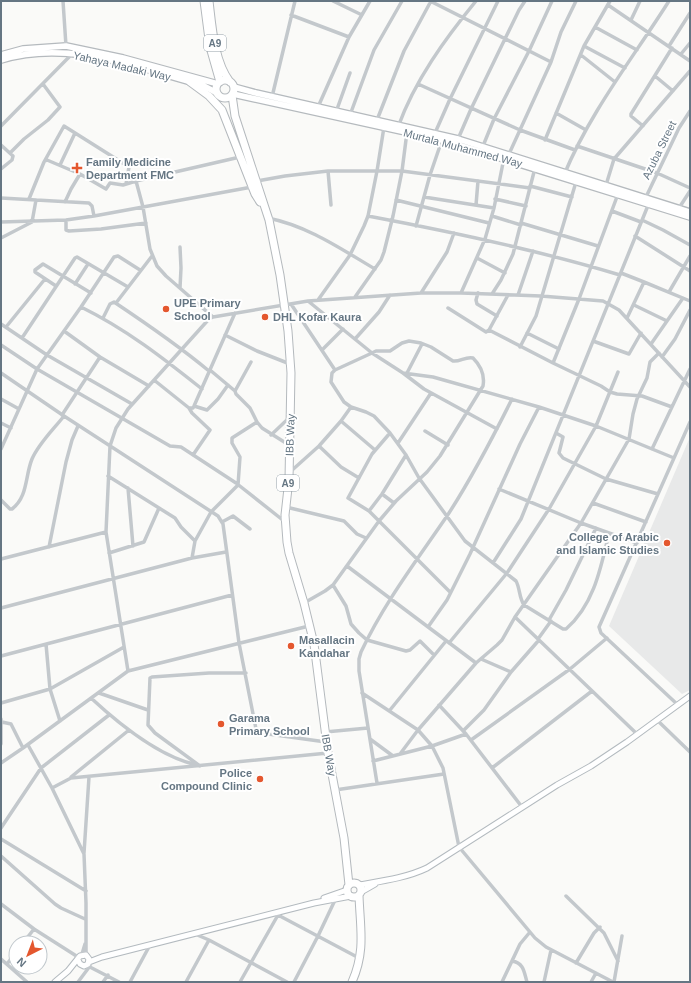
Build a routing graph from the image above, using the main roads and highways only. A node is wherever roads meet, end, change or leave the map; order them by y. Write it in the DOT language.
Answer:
graph roads {
  1 [pos="204,1"];
  2 [pos="210,4"];
  3 [pos="1,54"];
  4 [pos="114,59"];
  5 [pos="1,60"];
  6 [pos="123,61"];
  7 [pos="190,82"];
  8 [pos="219,83"];
  9 [pos="232,90"];
  10 [pos="217,93"];
  11 [pos="223,98"];
  12 [pos="234,116"];
  13 [pos="398,127"];
  14 [pos="506,156"];
  15 [pos="564,175"];
  16 [pos="254,184"];
  17 [pos="648,200"];
  18 [pos="690,212"];
  19 [pos="690,217"];
  20 [pos="352,982"];
  1 -- 8 [label="highway, A9"];
  2 -- 9 [label="highway, A9"];
  3 -- 4 [label="main road, Yahaya Madaki Way"];
  4 -- 5 [label="main road, Yahaya Madaki Way"];
  4 -- 6 [label="main road, Yahaya Madaki Way"];
  6 -- 7 [label="main road, Yahaya Madaki Way"];
  6 -- 8 [label="main road, Yahaya Madaki Way"];
  7 -- 10 [label="main road, Yahaya Madaki Way"];
  7 -- 16 [label="highway"];
  8 -- 9 [label="highway"];
  8 -- 10 [label="highway, A9"];
  9 -- 11 [label="highway"];
  9 -- 12 [label="highway, IBB Way / A9"];
  9 -- 13 [label="main road, Murtala Muhammed Way"];
  9 -- 13 [label="main road, Murtala Muhammed Way"];
  10 -- 11 [label="highway, A9"];
  11 -- 12 [label="highway, IBB Way / A9"];
  12 -- 16 [label="highway, IBB Way / A9"];
  13 -- 14 [label="main road, Murtala Muhammed Way"];
  13 -- 14 [label="main road, Murtala Muhammed Way"];
  14 -- 15 [label="main road, Murtala Muhammed Way"];
  14 -- 15 [label="main road, Murtala Muhammed Way"];
  15 -- 17 [label="main road, Murtala Muhammed Way"];
  15 -- 17 [label="main road, Murtala Muhammed Way"];
  16 -- 20 [label="highway, IBB Way / A9"];
  17 -- 18 [label="main road, Murtala Muhammed Way"];
  17 -- 19 [label="main road, Murtala Muhammed Way"];
}
